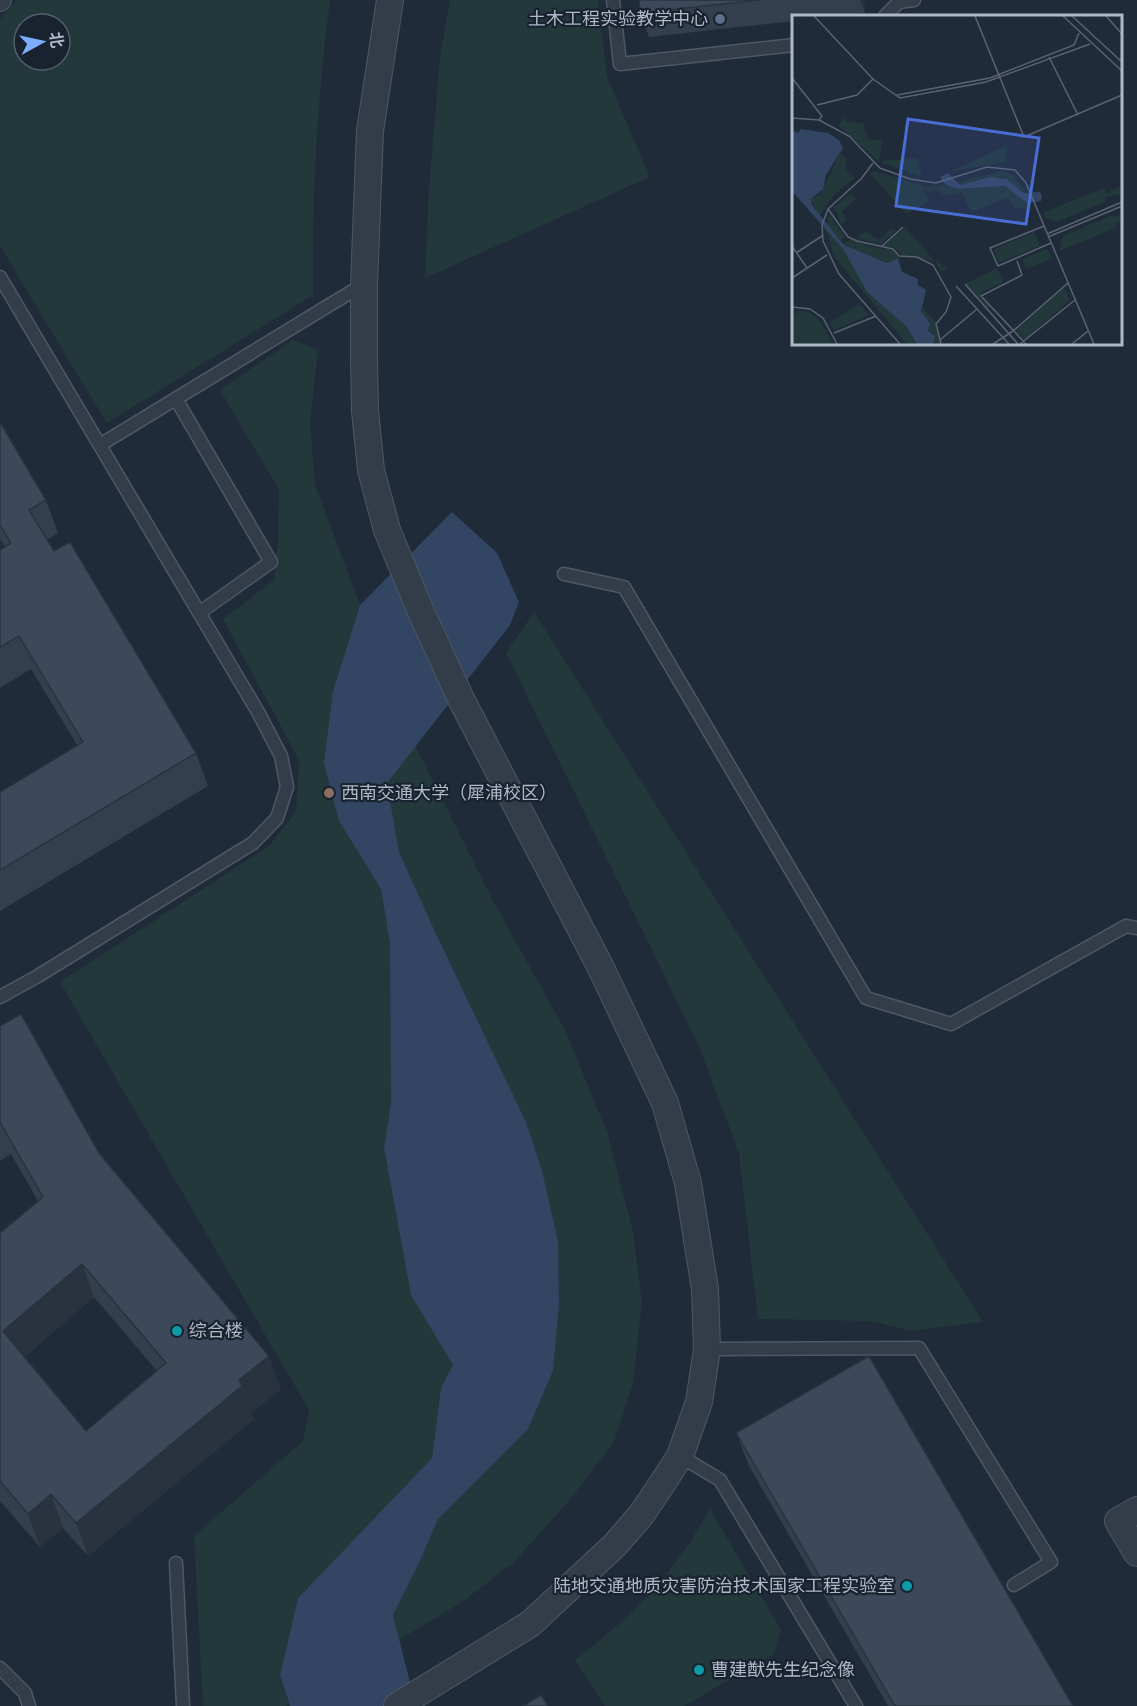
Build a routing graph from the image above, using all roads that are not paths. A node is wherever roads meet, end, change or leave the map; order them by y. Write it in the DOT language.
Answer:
graph roads {
  1 [pos="390,0"];
  2 [pos="613,0"];
  3 [pos="914,0"];
  4 [pos="899,1"];
  5 [pos="886,15"];
  6 [pos="792,45"];
  7 [pos="0,277"];
  8 [pos="364,284"];
  9 [pos="176,399"];
  10 [pos="100,445"];
  11 [pos="564,574"];
  12 [pos="199,613"];
  13 [pos="1137,928"];
  14 [pos="0,997"];
  15 [pos="707,1349"];
  16 [pos="680,1456"];
  17 [pos="1137,1510"];
  18 [pos="1137,1553"];
  19 [pos="176,1563"];
  20 [pos="1014,1585"];
  21 [pos="0,1668"];
  22 [pos="180,1704"];
  23 [pos="29,1706"];
  24 [pos="397,1706"];
  25 [pos="856,1706"];
  1 -- 8 [label="street"];
  2 -- 6 [label="lane"];
  3 -- 4 [label="lane"];
  4 -- 5 [label="lane"];
  7 -- 10 [label="lane"];
  8 -- 9 [label="lane"];
  8 -- 15 [label="street"];
  9 -- 10 [label="lane"];
  9 -- 12 [label="lane"];
  10 -- 12 [label="lane"];
  11 -- 13 [label="lane"];
  12 -- 14 [label="lane"];
  15 -- 16 [label="street"];
  15 -- 20 [label="lane"];
  16 -- 24 [label="street"];
  16 -- 25 [label="lane"];
  17 -- 18 [label="street"];
  19 -- 22 [label="lane"];
  21 -- 23 [label="lane"];
}
